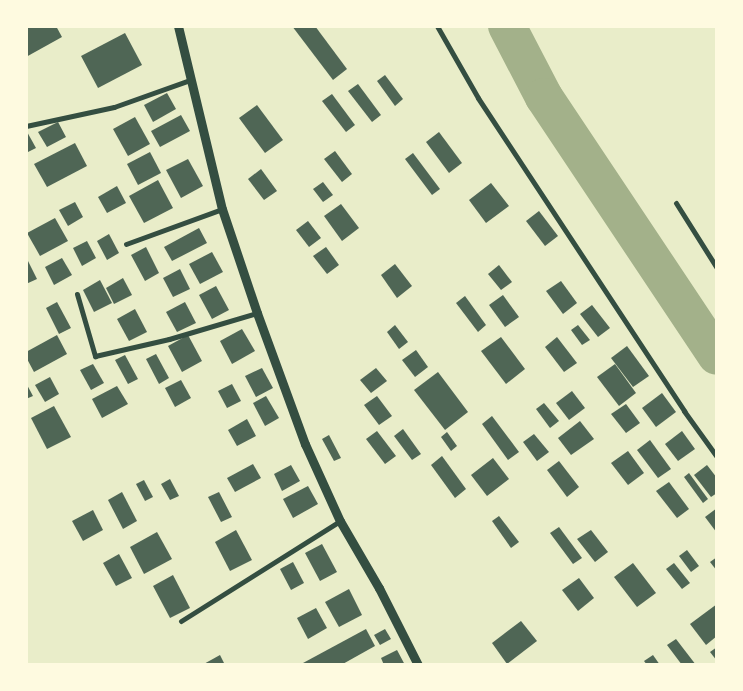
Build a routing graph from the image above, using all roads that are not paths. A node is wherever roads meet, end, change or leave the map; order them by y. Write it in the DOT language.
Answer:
graph roads {
  1 [pos="178,26"];
  2 [pos="437,26"];
  3 [pos="190,80"];
  4 [pos="26,126"];
  5 [pos="676,203"];
  6 [pos="222,209"];
  7 [pos="126,244"];
  8 [pos="717,268"];
  9 [pos="77,294"];
  10 [pos="257,313"];
  11 [pos="717,457"];
  12 [pos="340,520"];
  13 [pos="181,621"];
  14 [pos="418,665"];
  1 -- 3 [label="street"];
  2 -- 11 [label="street"];
  3 -- 4 [label="street"];
  3 -- 6 [label="street"];
  5 -- 8 [label="street"];
  6 -- 7 [label="street"];
  6 -- 10 [label="street"];
  9 -- 10 [label="street"];
  10 -- 12 [label="street"];
  12 -- 13 [label="street"];
  12 -- 14 [label="street"];
}
